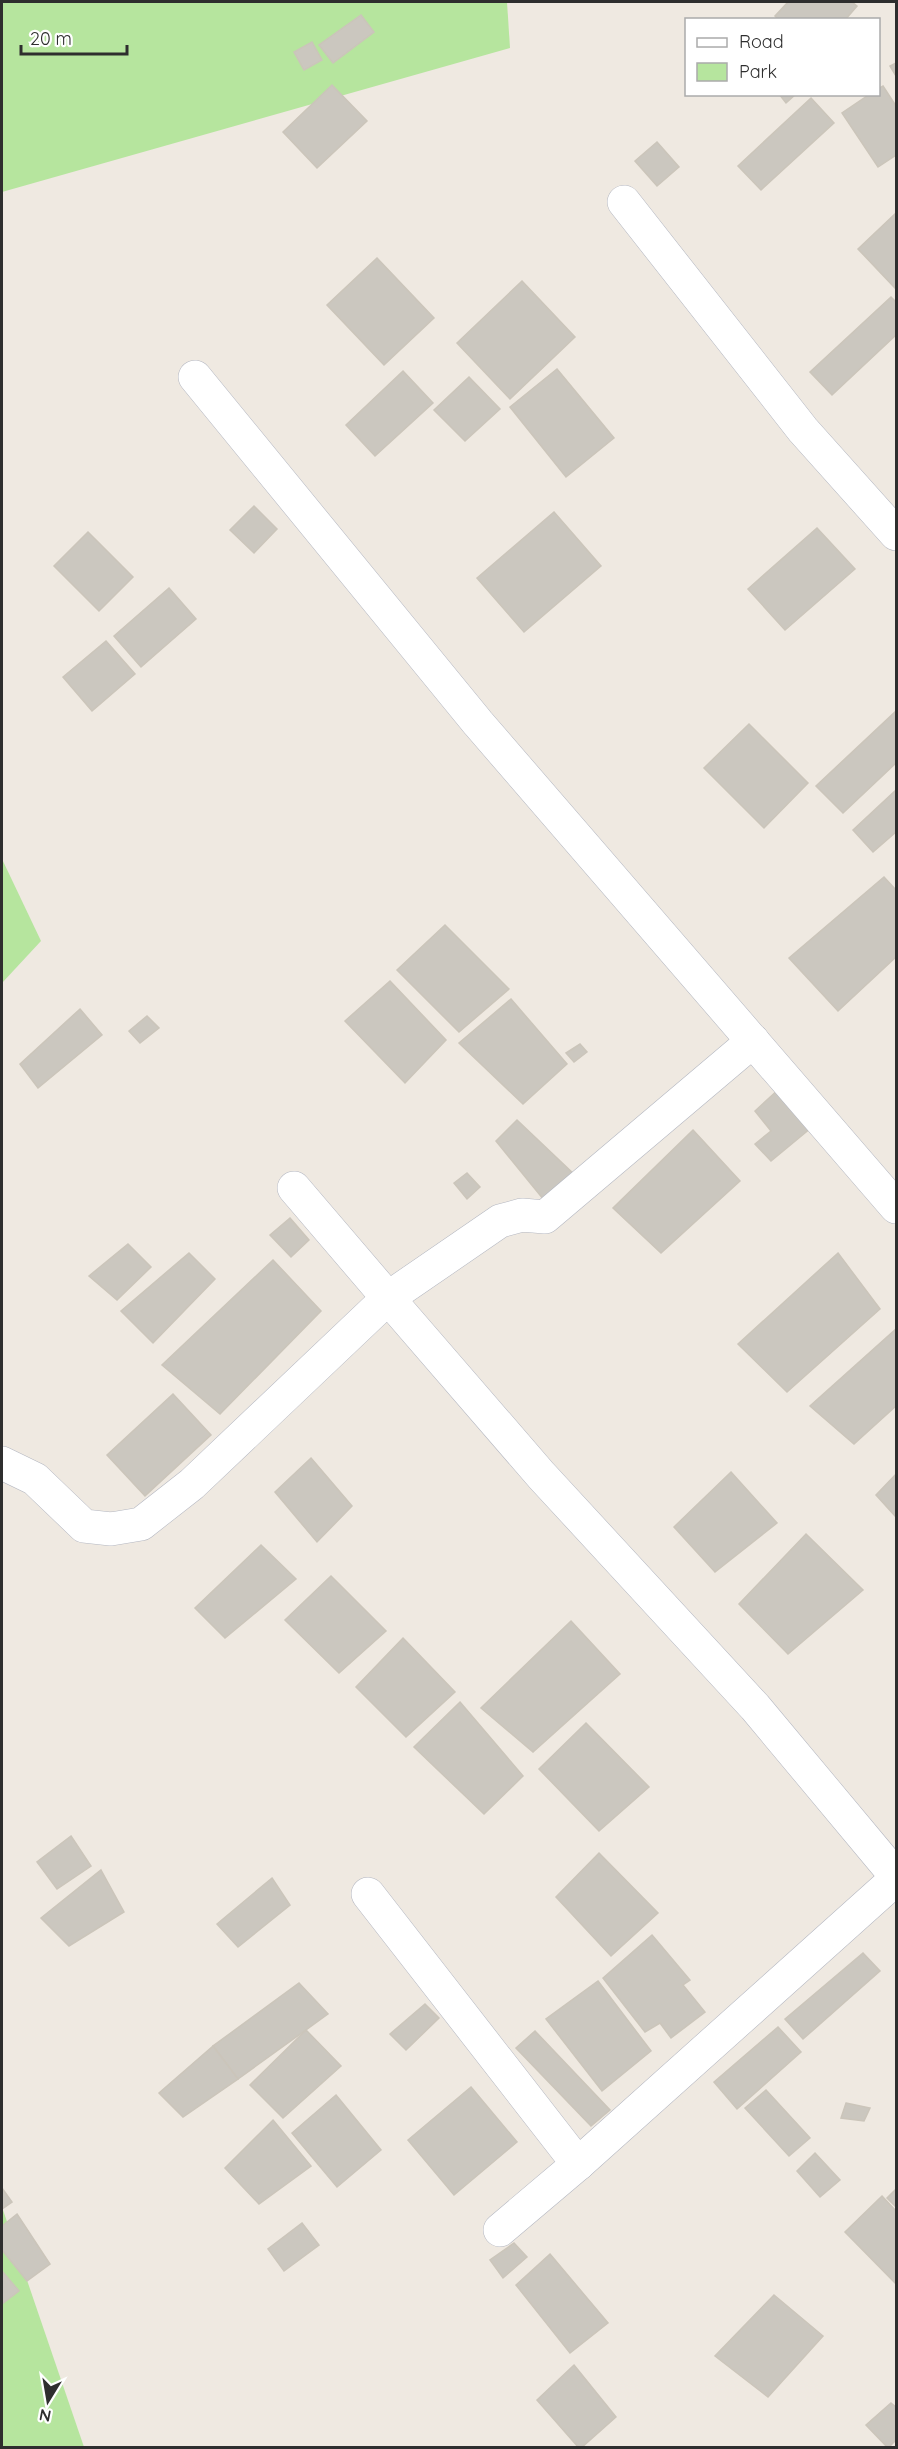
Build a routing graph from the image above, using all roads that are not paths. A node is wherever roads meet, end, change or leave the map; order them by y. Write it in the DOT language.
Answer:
graph roads {
  1 [pos="624,202"];
  2 [pos="195,377"];
  3 [pos="897,534"];
  4 [pos="753,1041"];
  5 [pos="294,1188"];
  6 [pos="897,1207"];
  7 [pos="388,1298"];
  8 [pos="2,1463"];
  9 [pos="897,1877"];
  10 [pos="368,1894"];
  11 [pos="578,2164"];
  12 [pos="500,2230"];
  1 -- 3 [label="street"];
  2 -- 4 [label="street"];
  4 -- 6 [label="street"];
  4 -- 7 [label="street"];
  5 -- 7 [label="street"];
  7 -- 8 [label="street"];
  7 -- 9 [label="street"];
  9 -- 11 [label="street"];
  10 -- 11 [label="street"];
  11 -- 12 [label="street"];
}
